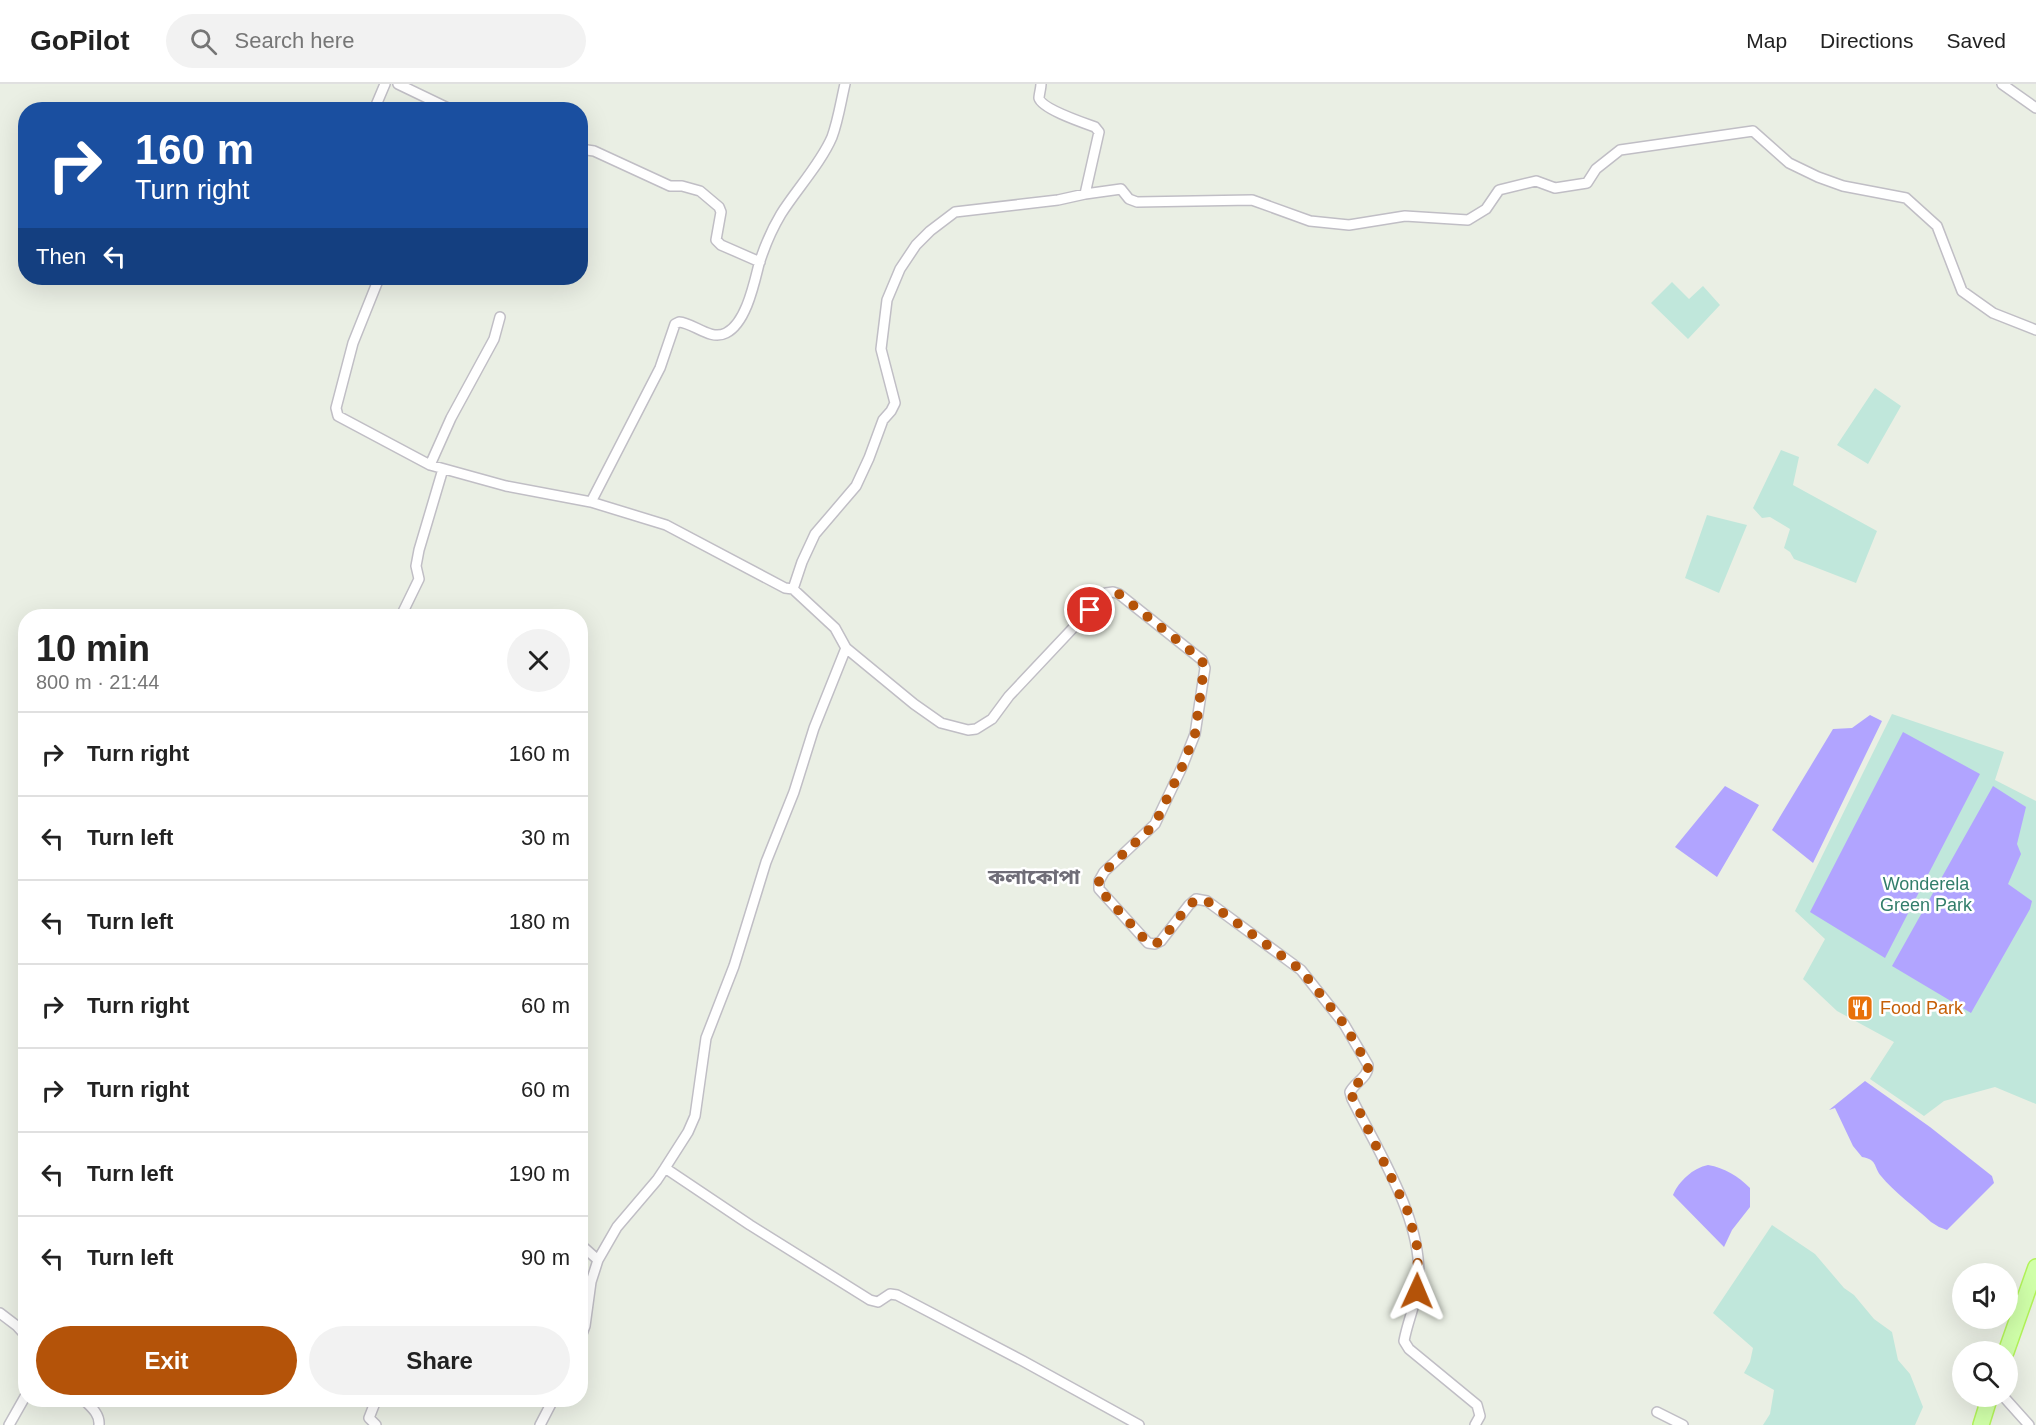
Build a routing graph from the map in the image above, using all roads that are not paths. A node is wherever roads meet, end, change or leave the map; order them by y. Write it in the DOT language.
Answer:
graph roads {
  1 [pos="386,84"];
  2 [pos="398,84"];
  3 [pos="845,84"];
  4 [pos="1041,84"];
  5 [pos="2002,84"];
  6 [pos="378,102"];
  7 [pos="435,102"];
  8 [pos="2036,108"];
  9 [pos="588,150"];
  10 [pos="1085,194"];
  11 [pos="760,262"];
  12 [pos="376,285"];
  13 [pos="500,317"];
  14 [pos="2036,330"];
  15 [pos="430,465"];
  16 [pos="443,469"];
  17 [pos="591,502"];
  18 [pos="793,589"];
  19 [pos="404,609"];
  20 [pos="846,648"];
  21 [pos="665,1168"];
  22 [pos="588,1251"];
  23 [pos="598,1260"];
  24 [pos="2036,1267"];
  25 [pos="588,1304"];
  26 [pos="0,1313"];
  27 [pos="18,1327"];
  28 [pos="2010,1341"];
  29 [pos="19,1407"];
  30 [pos="90,1407"];
  31 [pos="373,1407"];
  32 [pos="549,1407"];
  33 [pos="1987,1407"];
  34 [pos="2013,1407"];
  35 [pos="1657,1412"];
  36 [pos="9,1425"];
  37 [pos="99,1425"];
  38 [pos="376,1425"];
  39 [pos="540,1425"];
  40 [pos="1139,1425"];
  41 [pos="1475,1425"];
  42 [pos="1683,1425"];
  43 [pos="1981,1425"];
  44 [pos="2030,1425"];
  1 -- 6 [label="street"];
  2 -- 7 [label="street"];
  3 -- 11 [label="street"];
  4 -- 10 [label="street"];
  5 -- 8 [label="street"];
  9 -- 11 [label="street"];
  10 -- 14 [label="street"];
  10 -- 18 [label="street"];
  11 -- 17 [label="street"];
  12 -- 15 [label="street"];
  13 -- 15 [label="street"];
  15 -- 16 [label="street"];
  16 -- 17 [label="street"];
  16 -- 19 [label="street"];
  17 -- 18 [label="street"];
  18 -- 20 [label="street"];
  20 -- 21 [label="street"];
  20 -- 41 [label="street"];
  21 -- 23 [label="street"];
  21 -- 40 [label="street"];
  22 -- 23 [label="street"];
  23 -- 25 [label="street"];
  24 -- 28 [label="main road"];
  26 -- 27 [label="street"];
  29 -- 36 [label="street"];
  30 -- 37 [label="street"];
  31 -- 38 [label="street"];
  32 -- 39 [label="street"];
  33 -- 43 [label="main road"];
  34 -- 44 [label="street"];
  35 -- 42 [label="street"];
}
